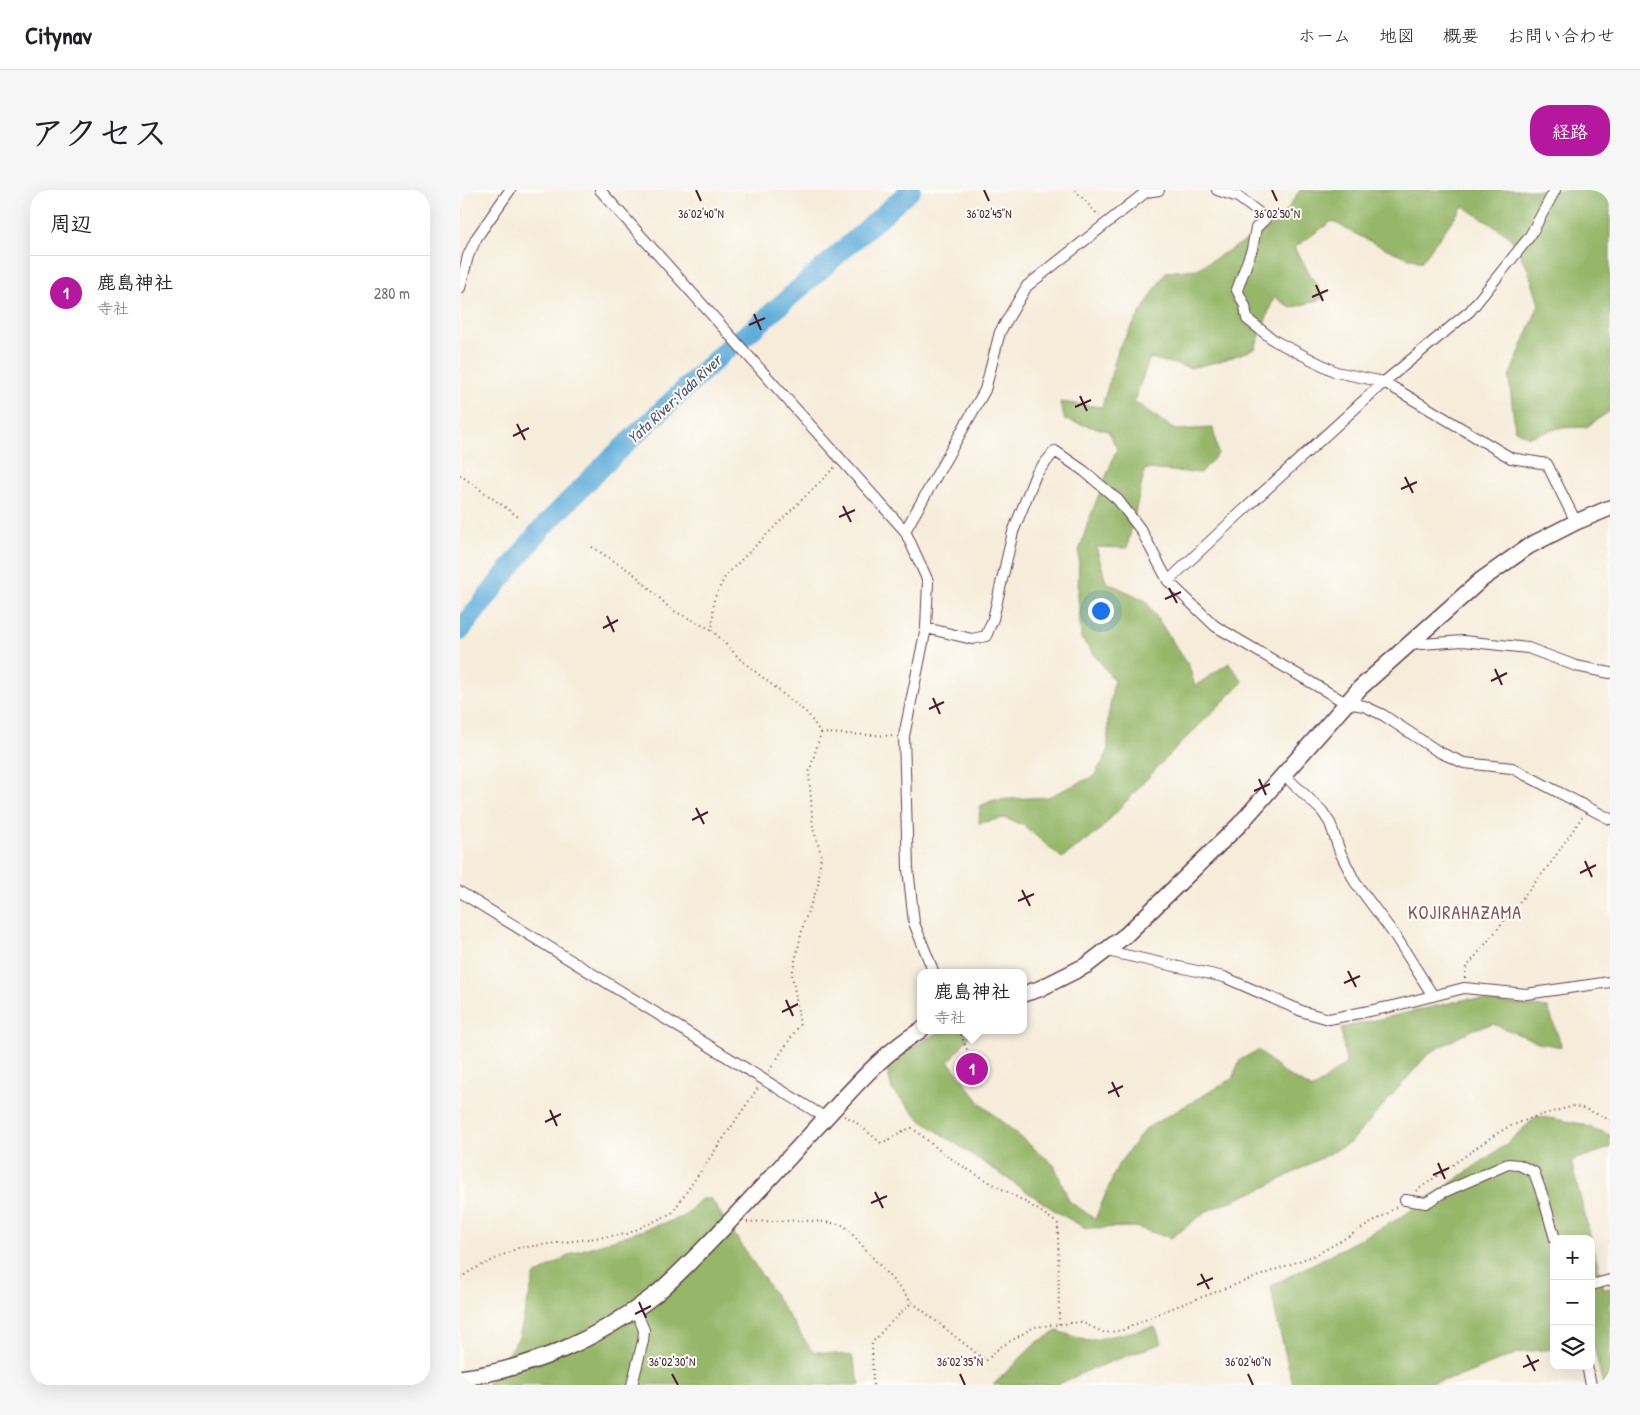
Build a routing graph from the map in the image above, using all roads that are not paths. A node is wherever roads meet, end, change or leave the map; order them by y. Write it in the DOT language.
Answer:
graph roads {
  1 [pos="510,190"];
  2 [pos="600,190"];
  3 [pos="1159,190"];
  4 [pos="1217,190"];
  5 [pos="1555,190"];
  6 [pos="460,288"];
  7 [pos="1384,382"];
  8 [pos="1610,508"];
  9 [pos="1576,522"];
  10 [pos="905,531"];
  11 [pos="1168,582"];
  12 [pos="926,628"];
  13 [pos="1410,642"];
  14 [pos="1610,673"];
  15 [pos="1346,703"];
  16 [pos="1284,775"];
  17 [pos="1610,819"];
  18 [pos="460,892"];
  19 [pos="1107,951"];
  20 [pos="932,969"];
  21 [pos="1610,982"];
  22 [pos="1027,993"];
  23 [pos="1432,996"];
  24 [pos="917,1033"];
  25 [pos="829,1115"];
  26 [pos="1405,1200"];
  27 [pos="1554,1235"];
  28 [pos="1610,1280"];
  29 [pos="1595,1284"];
  30 [pos="635,1309"];
  31 [pos="1588,1370"];
  32 [pos="460,1378"];
  33 [pos="632,1385"];
  34 [pos="1591,1385"];
  1 -- 6 [label="street"];
  2 -- 10 [label="street"];
  3 -- 10 [label="street"];
  4 -- 7 [label="street"];
  5 -- 7 [label="street"];
  7 -- 9 [label="street"];
  7 -- 11 [label="street"];
  8 -- 9 [label="street"];
  9 -- 13 [label="street"];
  10 -- 12 [label="street"];
  11 -- 12 [label="street"];
  11 -- 15 [label="street"];
  12 -- 20 [label="street"];
  13 -- 14 [label="street"];
  13 -- 15 [label="street"];
  15 -- 16 [label="street"];
  15 -- 17 [label="street"];
  16 -- 19 [label="street"];
  16 -- 23 [label="street"];
  18 -- 25 [label="street"];
  19 -- 22 [label="street"];
  19 -- 23 [label="street"];
  21 -- 23 [label="street"];
  24 -- 25 [label="street"];
  25 -- 30 [label="street"];
  26 -- 27 [label="street"];
  28 -- 29 [label="street"];
  30 -- 32 [label="street"];
  30 -- 33 [label="street"];
  31 -- 34 [label="street"];
}
